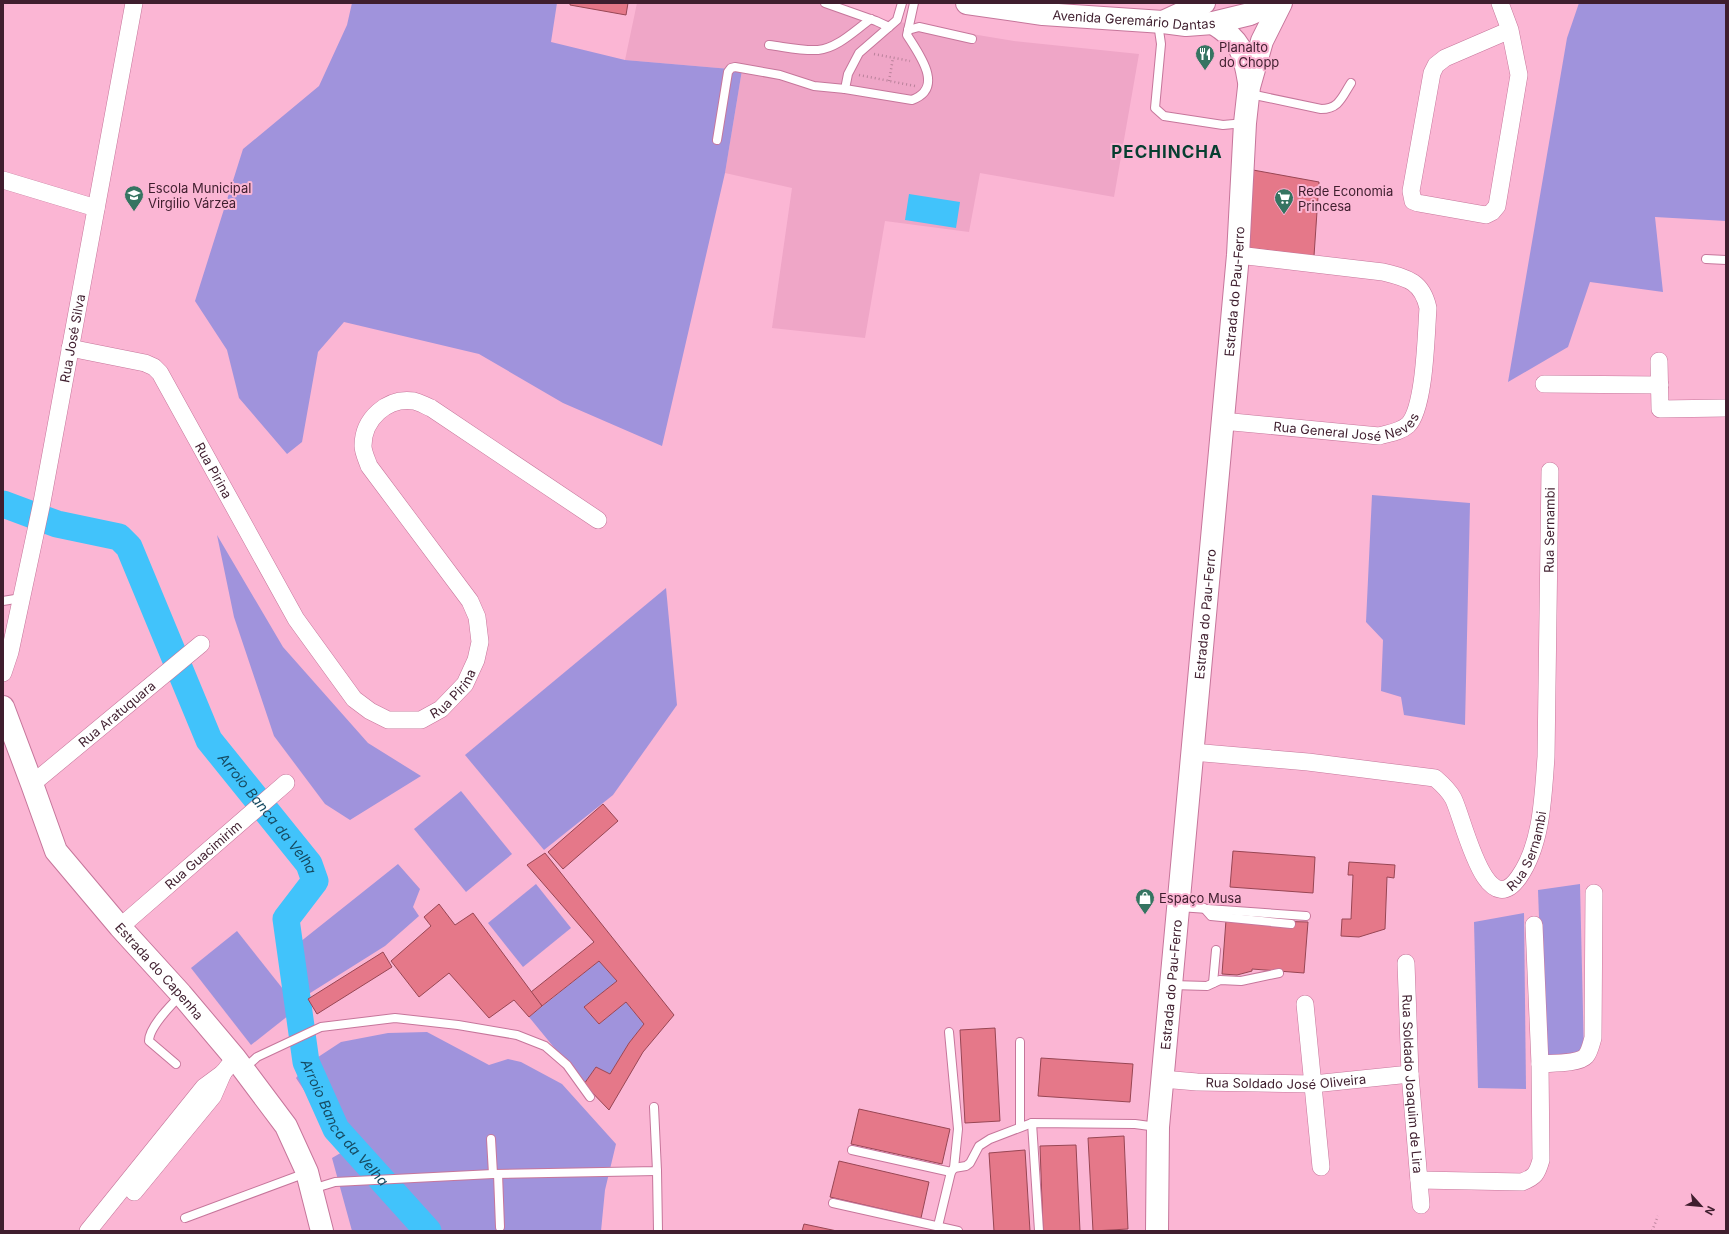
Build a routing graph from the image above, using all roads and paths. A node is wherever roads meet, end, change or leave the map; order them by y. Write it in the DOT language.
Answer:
graph roads {
  1 [pos="134,3"];
  2 [pos="825,3"];
  3 [pos="902,3"];
  4 [pos="914,3"];
  5 [pos="967,3"];
  6 [pos="1204,3"];
  7 [pos="1275,3"];
  8 [pos="1281,3"];
  9 [pos="1500,3"];
  10 [pos="994,5"];
  11 [pos="870,19"];
  12 [pos="898,20"];
  13 [pos="1160,22"];
  14 [pos="1213,23"];
  15 [pos="908,26"];
  16 [pos="889,27"];
  17 [pos="1510,30"];
  18 [pos="972,39"];
  19 [pos="769,45"];
  20 [pos="867,53"];
  21 [pos="893,58"];
  22 [pos="912,62"];
  23 [pos="858,70"];
  24 [pos="856,75"];
  25 [pos="856,79"];
  26 [pos="889,81"];
  27 [pos="1351,83"];
  28 [pos="922,87"];
  29 [pos="845,89"];
  30 [pos="1249,90"];
  31 [pos="1245,123"];
  32 [pos="717,140"];
  33 [pos="3,180"];
  34 [pos="96,208"];
  35 [pos="1238,256"];
  36 [pos="1706,259"];
  37 [pos="1726,260"];
  38 [pos="70,348"];
  39 [pos="1660,361"];
  40 [pos="1544,384"];
  41 [pos="1660,385"];
  42 [pos="1726,408"];
  43 [pos="1222,421"];
  44 [pos="1550,471"];
  45 [pos="598,520"];
  46 [pos="21,598"];
  47 [pos="3,601"];
  48 [pos="201,644"];
  49 [pos="3,673"];
  50 [pos="3,707"];
  51 [pos="1192,752"];
  52 [pos="286,783"];
  53 [pos="32,784"];
  54 [pos="1594,893"];
  55 [pos="1179,907"];
  56 [pos="1204,908"];
  57 [pos="1306,916"];
  58 [pos="1291,924"];
  59 [pos="1534,925"];
  60 [pos="120,927"];
  61 [pos="1216,950"];
  62 [pos="1406,963"];
  63 [pos="1279,973"];
  64 [pos="1213,983"];
  65 [pos="1172,984"];
  66 [pos="181,994"];
  67 [pos="1305,1004"];
  68 [pos="949,1032"];
  69 [pos="1020,1042"];
  70 [pos="176,1064"];
  71 [pos="1540,1064"];
  72 [pos="234,1066"];
  73 [pos="1410,1074"];
  74 [pos="1162,1079"];
  75 [pos="1313,1084"];
  76 [pos="590,1097"];
  77 [pos="654,1107"];
  78 [pos="1032,1123"];
  79 [pos="1020,1127"];
  80 [pos="1158,1127"];
  81 [pos="491,1139"];
  82 [pos="852,1150"];
  83 [pos="1321,1167"];
  84 [pos="952,1170"];
  85 [pos="656,1171"];
  86 [pos="496,1174"];
  87 [pos="137,1179"];
  88 [pos="1420,1180"];
  89 [pos="310,1181"];
  90 [pos="832,1202"];
  91 [pos="1421,1205"];
  92 [pos="1658,1216"];
  93 [pos="185,1218"];
  94 [pos="938,1226"];
  95 [pos="500,1227"];
  96 [pos="88,1231"];
  97 [pos="102,1231"];
  98 [pos="322,1231"];
  99 [pos="658,1231"];
  100 [pos="958,1231"];
  101 [pos="1039,1231"];
  102 [pos="1157,1231"];
  103 [pos="1652,1231"];
  1 -- 34 [label="street, Rua José Silva"];
  2 -- 11 [label="lane"];
  3 -- 12 [label="lane"];
  4 -- 15 [label="lane"];
  5 -- 10 [label="main road, Avenida Geremário Dantas"];
  6 -- 13 [label="main road"];
  7 -- 14 [label="main road, Avenida Geremário Dantas"];
  8 -- 30 [label="main road, Estrada do Pau-Ferro"];
  9 -- 17 [label="street"];
  10 -- 13 [label="main road, Avenida Geremário Dantas"];
  11 -- 16 [label="lane"];
  11 -- 19 [label="lane"];
  12 -- 15 [label="lane"];
  12 -- 16 [label="lane"];
  13 -- 14 [label="main road, Avenida Geremário Dantas"];
  13 -- 31 [label="lane"];
  14 -- 30 [label="main road"];
  15 -- 18 [label="lane"];
  15 -- 29 [label="lane"];
  16 -- 29 [label="lane"];
  17 -- 17 [label="street"];
  20 -- 21 [label="path"];
  21 -- 22 [label="path"];
  21 -- 26 [label="path"];
  23 -- 24 [label="path"];
  24 -- 25 [label="path"];
  24 -- 26 [label="path"];
  26 -- 28 [label="path"];
  27 -- 30 [label="lane"];
  29 -- 32 [label="lane"];
  30 -- 31 [label="main road, Estrada do Pau-Ferro"];
  31 -- 35 [label="main road, Estrada do Pau-Ferro"];
  33 -- 34 [label="street"];
  34 -- 38 [label="street, Rua José Silva"];
  35 -- 43 [label="main road, Estrada do Pau-Ferro"];
  35 -- 43 [label="street, Rua General José Neves"];
  36 -- 37 [label="lane"];
  38 -- 45 [label="street, Rua Pirina"];
  38 -- 46 [label="street, Rua José Silva"];
  39 -- 41 [label="street"];
  40 -- 41 [label="street"];
  41 -- 42 [label="street"];
  43 -- 51 [label="main road, Estrada do Pau-Ferro"];
  44 -- 51 [label="street, Rua Sernambi"];
  46 -- 47 [label="lane"];
  46 -- 49 [label="street, Rua José Silva"];
  48 -- 53 [label="street, Rua Aratuquara"];
  50 -- 53 [label="main road, Estrada do Capenha"];
  51 -- 55 [label="main road, Estrada do Pau-Ferro"];
  52 -- 60 [label="street, Rua Guacimirim"];
  53 -- 60 [label="main road, Estrada do Capenha"];
  54 -- 71 [label="street"];
  55 -- 56 [label="lane"];
  55 -- 65 [label="main road, Estrada do Pau-Ferro"];
  56 -- 57 [label="lane"];
  56 -- 58 [label="lane"];
  59 -- 71 [label="street"];
  60 -- 66 [label="main road, Estrada do Capenha"];
  61 -- 64 [label="lane"];
  62 -- 73 [label="street, Rua Soldado Joaquim de Lira"];
  63 -- 64 [label="lane"];
  64 -- 65 [label="lane"];
  65 -- 74 [label="main road, Estrada do Pau-Ferro"];
  66 -- 70 [label="lane"];
  66 -- 72 [label="main road, Estrada do Capenha"];
  67 -- 75 [label="street"];
  68 -- 84 [label="lane"];
  69 -- 79 [label="lane"];
  71 -- 88 [label="street"];
  72 -- 76 [label="lane"];
  72 -- 87 [label="street"];
  72 -- 89 [label="main road, Estrada do Capenha"];
  73 -- 75 [label="street, Rua Soldado José Oliveira"];
  73 -- 88 [label="street, Rua Soldado Joaquim de Lira"];
  74 -- 75 [label="street, Rua Soldado José Oliveira"];
  74 -- 80 [label="main road, Estrada do Pau-Ferro"];
  75 -- 83 [label="street"];
  77 -- 85 [label="lane"];
  78 -- 79 [label="lane"];
  78 -- 80 [label="lane"];
  78 -- 101 [label="lane"];
  79 -- 84 [label="lane"];
  80 -- 102 [label="main road, Estrada do Pau-Ferro"];
  81 -- 86 [label="lane"];
  82 -- 84 [label="lane"];
  84 -- 94 [label="lane"];
  85 -- 86 [label="lane"];
  85 -- 99 [label="lane"];
  86 -- 89 [label="lane"];
  86 -- 95 [label="lane"];
  87 -- 96 [label="street"];
  87 -- 97 [label="street"];
  88 -- 91 [label="street, Rua Soldado Joaquim de Lira"];
  89 -- 93 [label="lane"];
  89 -- 98 [label="main road, Estrada do Capenha"];
  90 -- 94 [label="lane"];
  92 -- 103 [label="path"];
  94 -- 100 [label="lane"];
}
